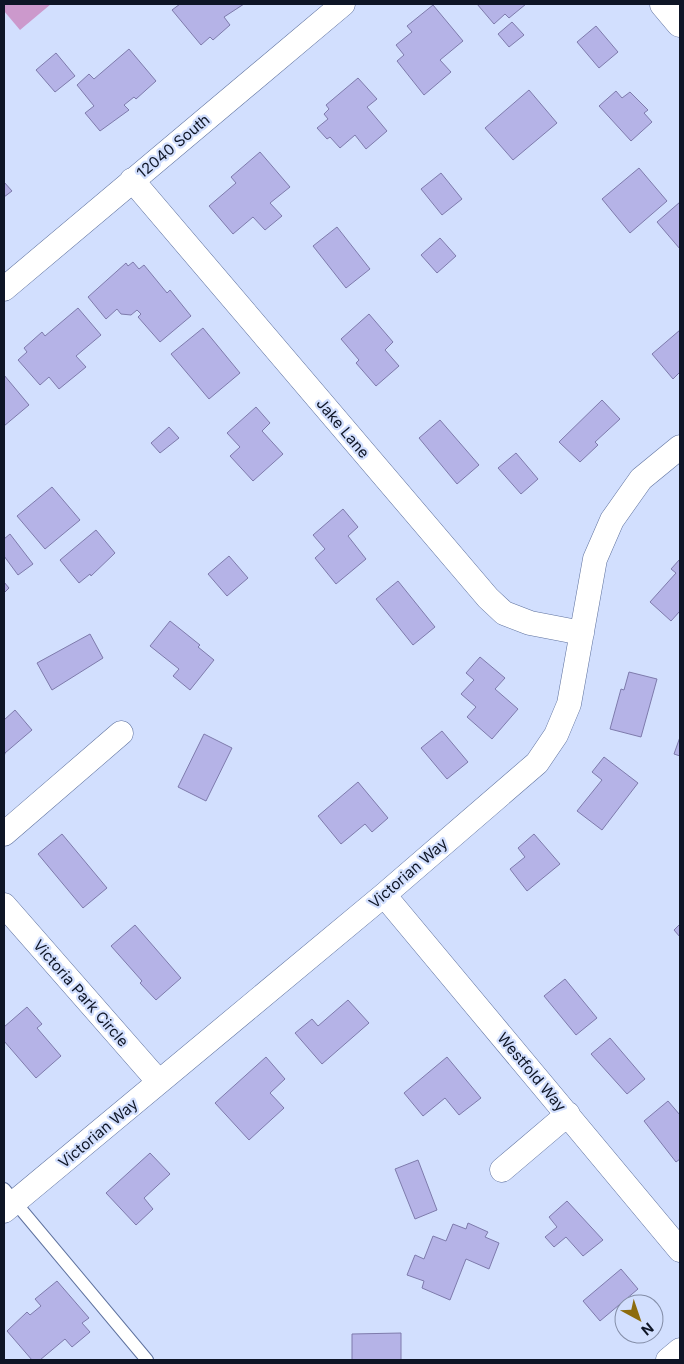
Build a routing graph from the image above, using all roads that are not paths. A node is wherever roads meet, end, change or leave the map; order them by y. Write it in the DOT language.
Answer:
graph roads {
  1 [pos="343,4"];
  2 [pos="664,4"];
  3 [pos="680,23"];
  4 [pos="132,180"];
  5 [pos="4,289"];
  6 [pos="680,447"];
  7 [pos="582,633"];
  8 [pos="121,733"];
  9 [pos="4,834"];
  10 [pos="384,895"];
  11 [pos="4,905"];
  12 [pos="159,1082"];
  13 [pos="568,1114"];
  14 [pos="502,1170"];
  15 [pos="7,1201"];
  16 [pos="680,1250"];
  17 [pos="680,1350"];
  18 [pos="147,1360"];
  19 [pos="668,1360"];
  1 -- 4 [label="street, 12040 South"];
  2 -- 3 [label="main road"];
  4 -- 5 [label="street, 12040 South"];
  4 -- 7 [label="street, Jake Lane"];
  6 -- 7 [label="street, Victorian Way"];
  7 -- 10 [label="street, Victorian Way"];
  8 -- 9 [label="street"];
  10 -- 12 [label="street, Victorian Way"];
  10 -- 13 [label="street, Westfold Way"];
  11 -- 12 [label="street, Victoria Park Circle"];
  12 -- 15 [label="street, Victorian Way"];
  13 -- 14 [label="street"];
  13 -- 16 [label="street, Westfold Way"];
  15 -- 18 [label="lane"];
  17 -- 19 [label="street"];
}
